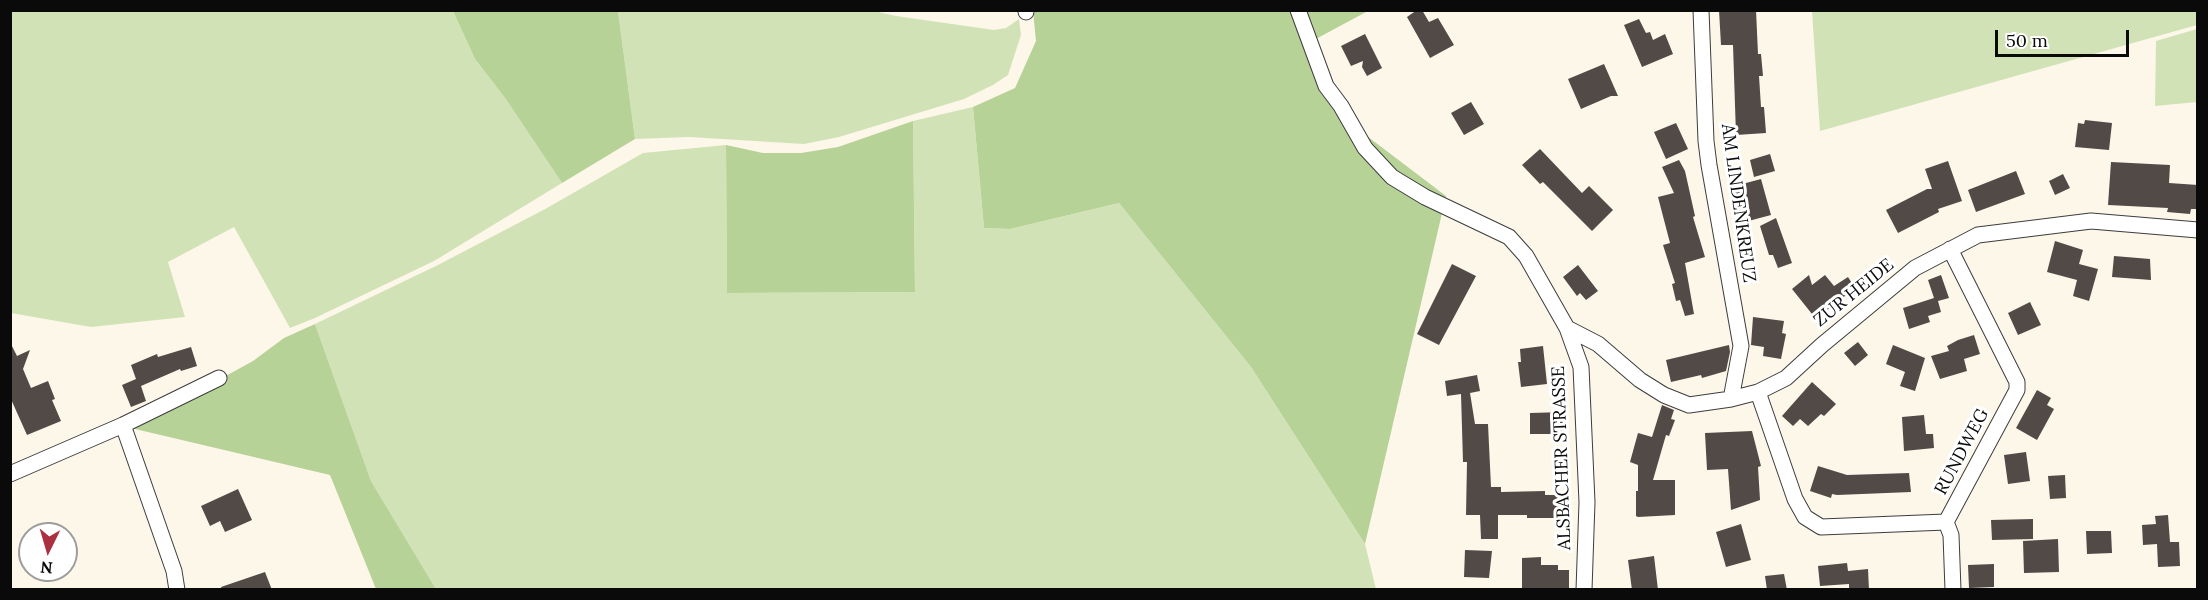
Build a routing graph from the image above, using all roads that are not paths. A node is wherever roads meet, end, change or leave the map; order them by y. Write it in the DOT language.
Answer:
graph roads {
  1 [pos="1298,10"];
  2 [pos="1701,10"];
  3 [pos="2198,230"];
  4 [pos="1950,249"];
  5 [pos="1567,328"];
  6 [pos="219,378"];
  7 [pos="1758,392"];
  8 [pos="1731,399"];
  9 [pos="123,424"];
  10 [pos="10,474"];
  11 [pos="1947,522"];
  12 [pos="177,590"];
  13 [pos="1584,590"];
  14 [pos="1953,590"];
  1 -- 5 [label="street, ALSBACHER STRASSE"];
  2 -- 8 [label="street, AM LINDENKREUZ"];
  3 -- 4 [label="street, ZUR HEIDE"];
  4 -- 7 [label="street, ZUR HEIDE"];
  4 -- 11 [label="street, RUNDWEG"];
  5 -- 8 [label="street, ZUR HEIDE"];
  5 -- 13 [label="street, ALSBACHER STRASSE"];
  6 -- 9 [label="street"];
  7 -- 8 [label="street, ZUR HEIDE"];
  7 -- 11 [label="street, RUNDWEG"];
  9 -- 10 [label="street"];
  9 -- 12 [label="street"];
  11 -- 14 [label="street"];
}
